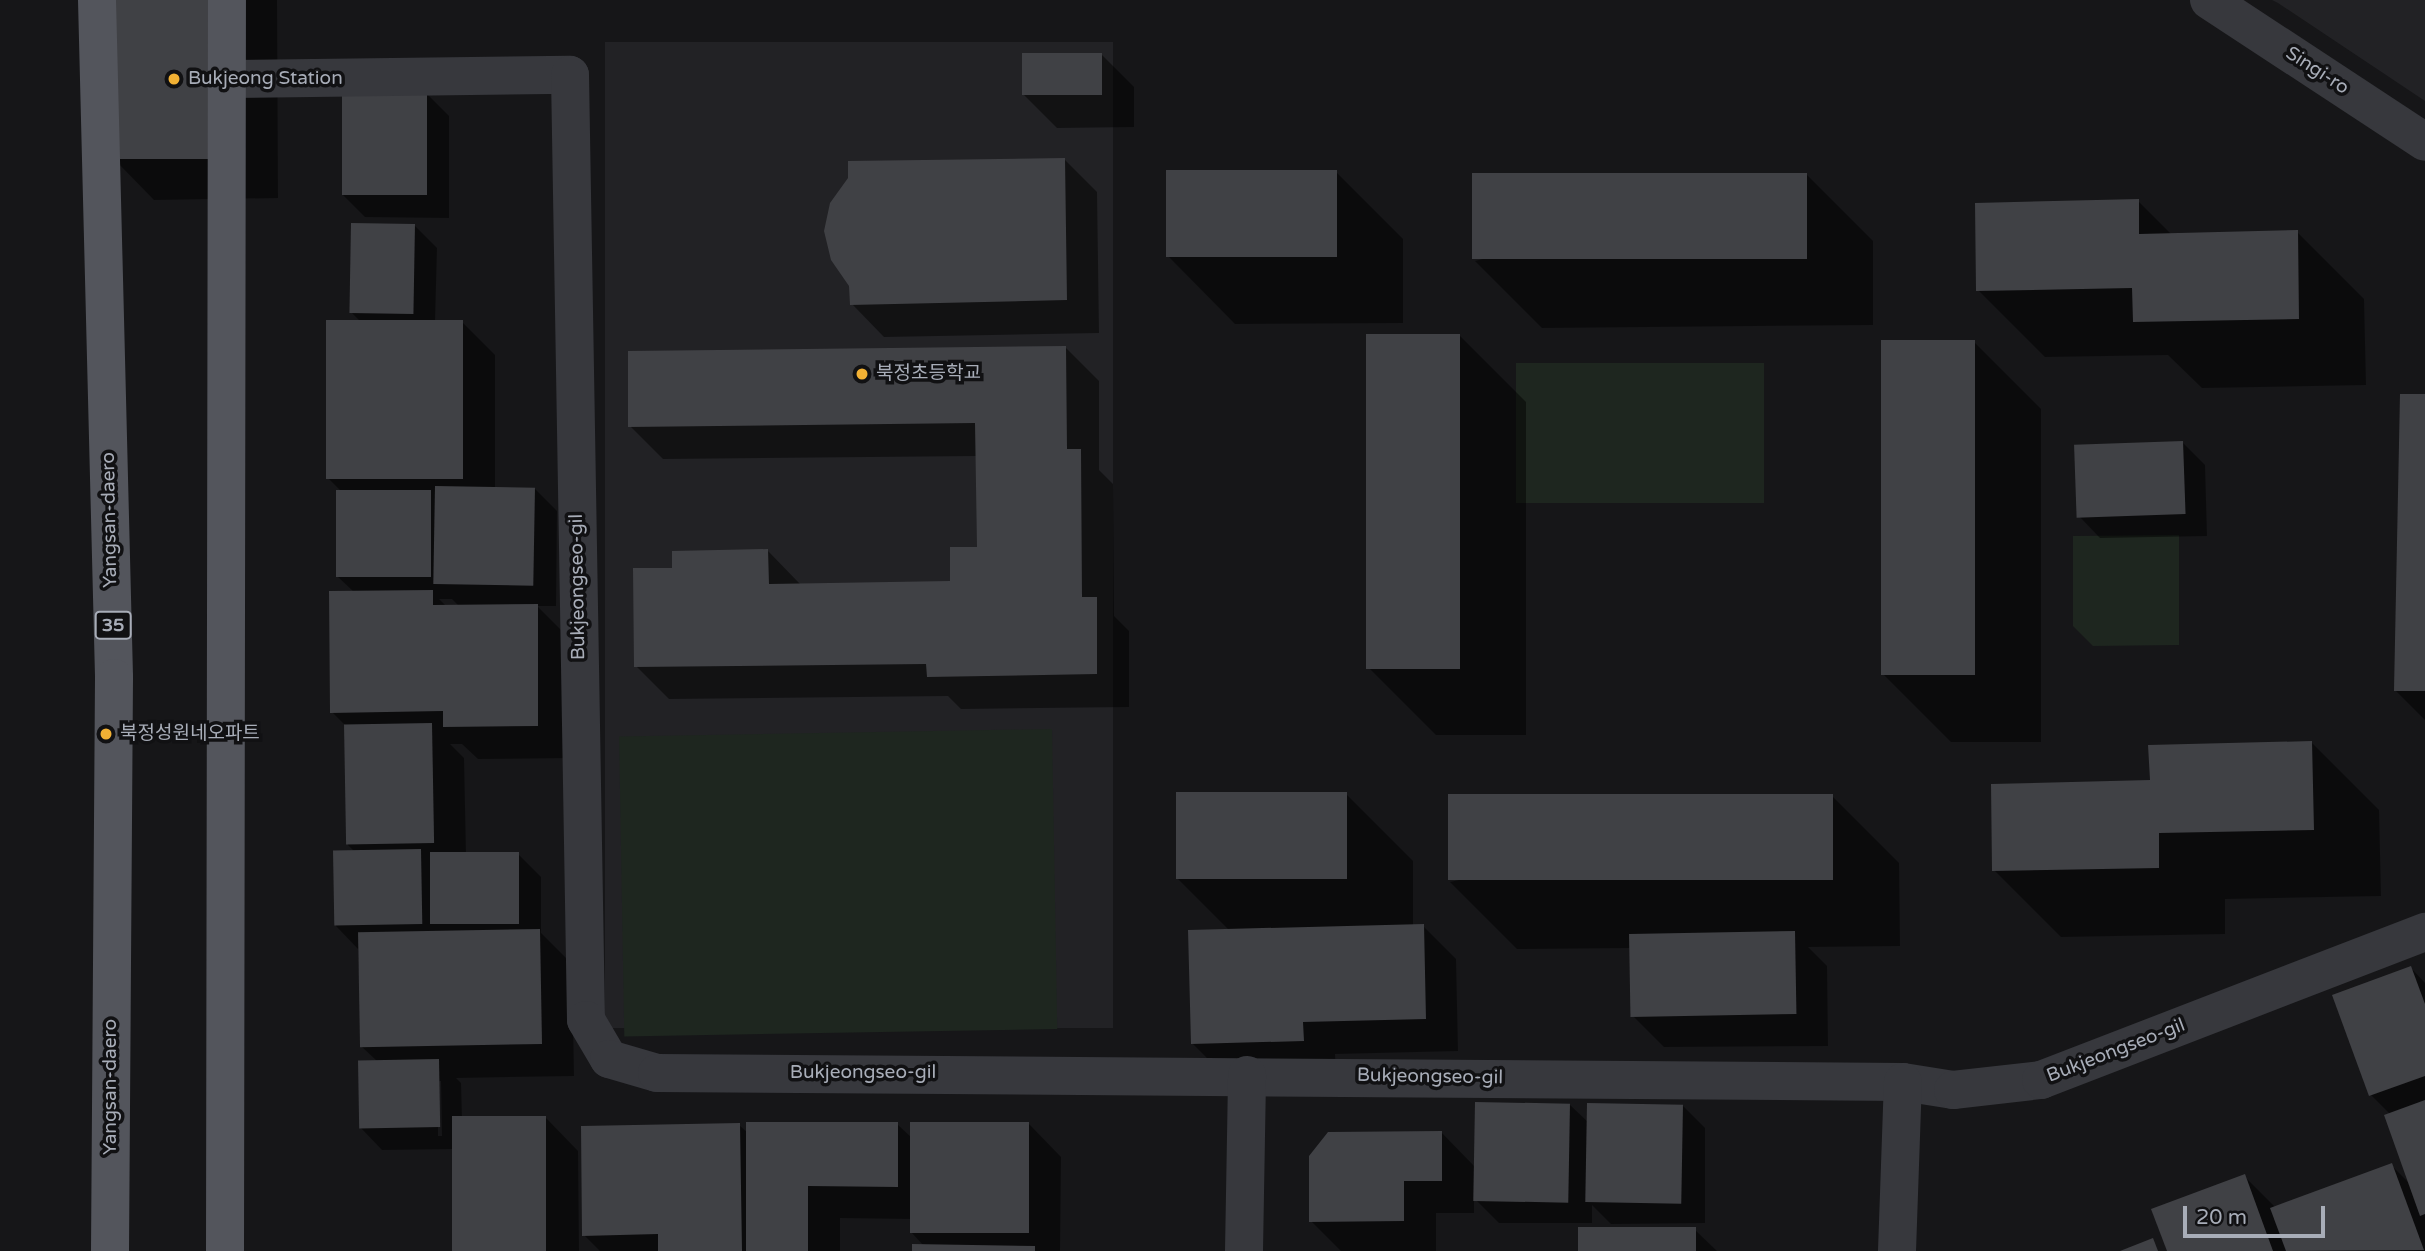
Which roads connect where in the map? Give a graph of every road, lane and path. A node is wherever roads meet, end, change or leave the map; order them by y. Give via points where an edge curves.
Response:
1 (97, 0) edge
2 (227, 0) edge
3 (2209, 0) edge
4 (226, 79) junction
5 (2425, 142) edge
6 (2425, 932) edge
7 (1247, 1075) junction
8 (1903, 1082) junction
9 (110, 1251) edge
10 (225, 1251) edge
11 (1244, 1251) edge
12 (1897, 1251) edge

1 - 9 main road, Yangsan-daero / 35 via 114,678
2 - 4 main road
3 - 5 street, Singi-ro
4 - 7 street, Bukjeongseo-gil via 570,75 586,1020 609,1059 657,1073
4 - 10 main road
6 - 8 street, Bukjeongseo-gil via 2041,1080 1953,1090
7 - 8 street, Bukjeongseo-gil
7 - 11 street
8 - 12 street

